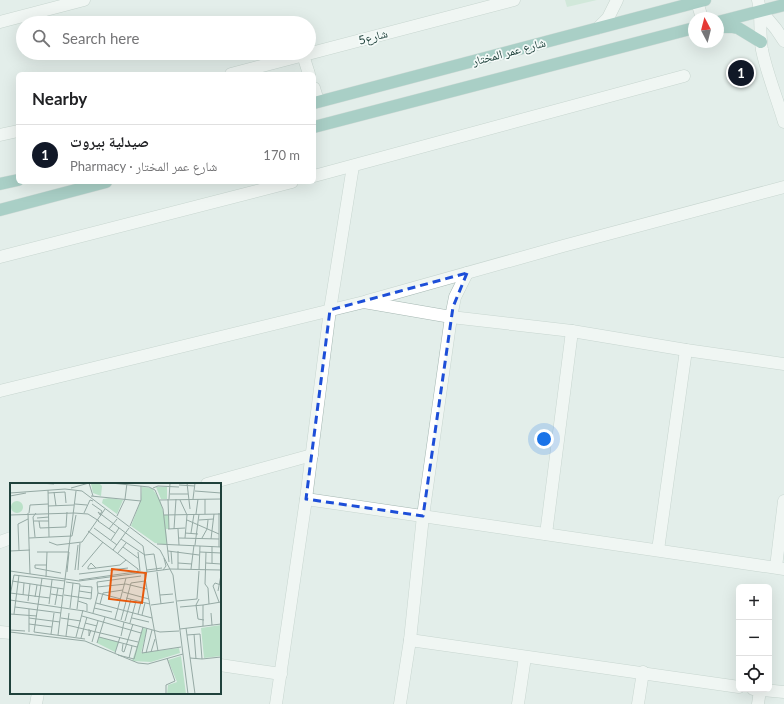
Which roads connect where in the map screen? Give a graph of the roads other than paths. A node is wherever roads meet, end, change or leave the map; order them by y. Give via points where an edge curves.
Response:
1 (84, 0) edge
2 (514, 0) edge
3 (617, 0) edge
4 (698, 1) edge
5 (784, 5) edge
6 (760, 6) edge
7 (701, 12) edge
8 (23, 16) edge
9 (16, 18) edge
10 (724, 20) edge
11 (0, 22) edge
12 (724, 27) edge
13 (598, 28) junction
14 (688, 30) edge
15 (784, 41) edge
16 (761, 42) junction
17 (316, 52) edge
18 (284, 60) edge
19 (305, 60) edge
20 (239, 72) edge
21 (308, 72) edge
22 (684, 76) dead end
23 (316, 102) edge
24 (784, 122) edge
25 (316, 126) edge
26 (16, 131) edge
27 (0, 135) edge
28 (353, 166) junction
29 (316, 175) edge
30 (16, 180) edge
31 (0, 184) edge
32 (98, 184) edge
33 (284, 184) edge
34 (784, 187) edge
35 (0, 210) edge
36 (0, 257) edge
37 (467, 273) junction
38 (364, 302) junction
39 (330, 310) junction
40 (451, 317) junction
41 (572, 332) junction
42 (686, 350) junction
43 (784, 364) edge
44 (0, 391) edge
45 (312, 455) junction
46 (211, 483) edge
47 (306, 499) junction
48 (784, 501) edge
49 (423, 516) junction
50 (546, 534) junction
51 (10, 538) edge
52 (0, 542) edge
53 (658, 550) junction
54 (780, 568) edge
55 (0, 632) edge
56 (10, 633) edge
57 (410, 640) junction
58 (524, 656) junction
59 (221, 665) edge
60 (643, 672) junction
61 (281, 674) junction
62 (736, 687) edge
63 (772, 691) edge
64 (756, 692) edge
65 (784, 692) edge
66 (38, 694) edge
67 (36, 704) edge
68 (276, 704) edge
69 (400, 704) edge
70 (518, 704) edge
71 (638, 704) edge
72 (758, 704) edge

1 - 8 street
2 - 17 street, شارع5
3 - 13 street via 608,18
4 - 7 street
4 - 13 main road, شارع عمر المختار
5 - 6 main road
6 - 10 main road
6 - 15 street
6 - 16 street
9 - 11 street
12 - 16 main road via 738,28
13 - 23 main road, شارع عمر المختار
14 - 25 main road
16 - 24 street
18 - 20 street, شارع5
19 - 21 street
22 - 28 street
26 - 27 street
28 - 29 street
28 - 39 street
30 - 31 main road
32 - 35 main road
33 - 36 street
34 - 37 street
37 - 38 street
37 - 40 street via 455,297
38 - 39 street
38 - 40 street
39 - 44 street
39 - 45 street
40 - 41 street
40 - 49 street
41 - 42 street
41 - 50 street
42 - 43 street
42 - 53 street
45 - 46 street
45 - 47 street
47 - 49 street
47 - 61 street
48 - 54 street
49 - 50 street
49 - 57 street
50 - 53 street
51 - 52 street
53 - 54 street
55 - 56 street
57 - 58 street
57 - 69 street
58 - 60 street
58 - 70 street
59 - 61 street
60 - 62 street
60 - 71 street
61 - 68 street
63 - 65 street
64 - 72 street
66 - 67 street

